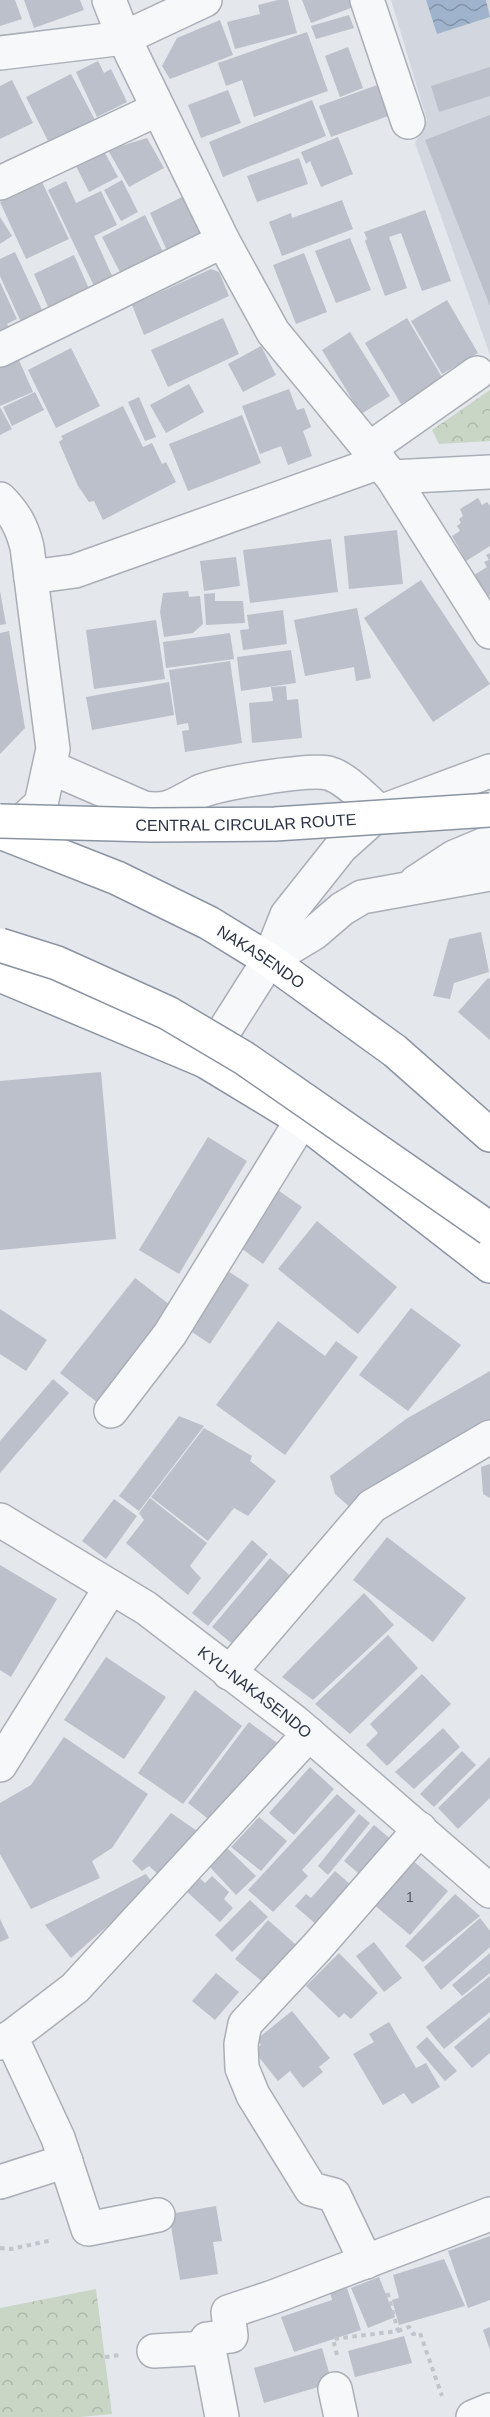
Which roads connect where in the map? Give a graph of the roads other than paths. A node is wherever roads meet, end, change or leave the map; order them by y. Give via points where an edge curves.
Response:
1 (110, 0) edge
2 (205, 0) edge
3 (367, 0) edge
4 (124, 38) junction
5 (0, 53) edge
6 (159, 109) junction
7 (408, 122) dead end
8 (0, 183) edge
9 (223, 241) junction
10 (0, 350) edge
11 (477, 373) dead end
12 (380, 462) junction
13 (490, 472) edge
14 (0, 500) edge
15 (31, 577) junction
16 (490, 632) edge
17 (50, 767) junction
18 (490, 771) edge
19 (490, 810) edge
20 (380, 812) junction
21 (490, 829) edge
22 (2, 831) edge
23 (490, 842) edge
24 (490, 874) edge
25 (404, 890) junction
26 (0, 938) edge
27 (269, 960) junction
28 (1, 969) edge
29 (205, 1061) junction
30 (302, 1120) junction
31 (490, 1135) edge
32 (490, 1206) edge
33 (490, 1229) edge
34 (490, 1266) edge
35 (111, 1411) dead end
36 (490, 1437) edge
37 (0, 1520) edge
38 (111, 1587) junction
39 (229, 1672) junction
40 (309, 1734) junction
41 (0, 1765) edge
42 (420, 1829) junction
43 (490, 1891) edge
44 (5, 2040) edge
45 (66, 2161) junction
46 (0, 2182) edge
47 (490, 2214) edge
48 (158, 2215) dead end
49 (372, 2259) junction
50 (208, 2349) junction
51 (154, 2351) dead end
52 (490, 2410) edge
53 (459, 2412) edge
54 (222, 2417) edge

1 - 4 street
2 - 4 street
3 - 7 street
4 - 5 street
4 - 6 street
6 - 8 street
6 - 9 street
9 - 10 street
9 - 12 street via 273,332
11 - 12 street
12 - 13 street
12 - 15 street via 75,571
12 - 16 street
14 - 15 street via 22,530
15 - 17 street via 53,749
17 - 20 street via 144,808 159,810 224,783 328,773
17 - 22 street via 41,804
18 - 20 street
19 - 22 highway, CENTRAL CIRCULAR ROUTE, bridge via 275,824
20 - 27 street via 341,847 287,915
21 - 22 highway, CENTRAL CIRCULAR ROUTE via 276,841
22 - 27 highway, NAKASENDO via 117,878 209,923
23 - 25 street via 454,857
24 - 25 street
25 - 27 street via 362,897
26 - 32 highway via 46,951 151,994 244,1043
27 - 29 street
27 - 31 highway, NAKASENDO via 395,1051
28 - 29 highway
28 - 33 highway, bridge via 57,963 168,1013 263,1071
29 - 30 highway
30 - 34 highway
30 - 35 street via 170,1334
36 - 39 street via 372,1506
37 - 38 street, KYU-NAKASENDO
38 - 39 street, KYU-NAKASENDO via 146,1608
38 - 41 street
39 - 40 street, KYU-NAKASENDO
40 - 42 street, KYU-NAKASENDO
40 - 44 street via 75,1988
42 - 43 street, KYU-NAKASENDO
42 - 49 street via 245,2024 241,2043 242,2068 253,2095 311,2189 334,2194
44 - 45 street via 58,2138
45 - 46 street
45 - 48 street via 88,2229
47 - 49 street
49 - 50 street via 228,2312 231,2336 207,2339
50 - 51 street
50 - 54 street
52 - 53 street

